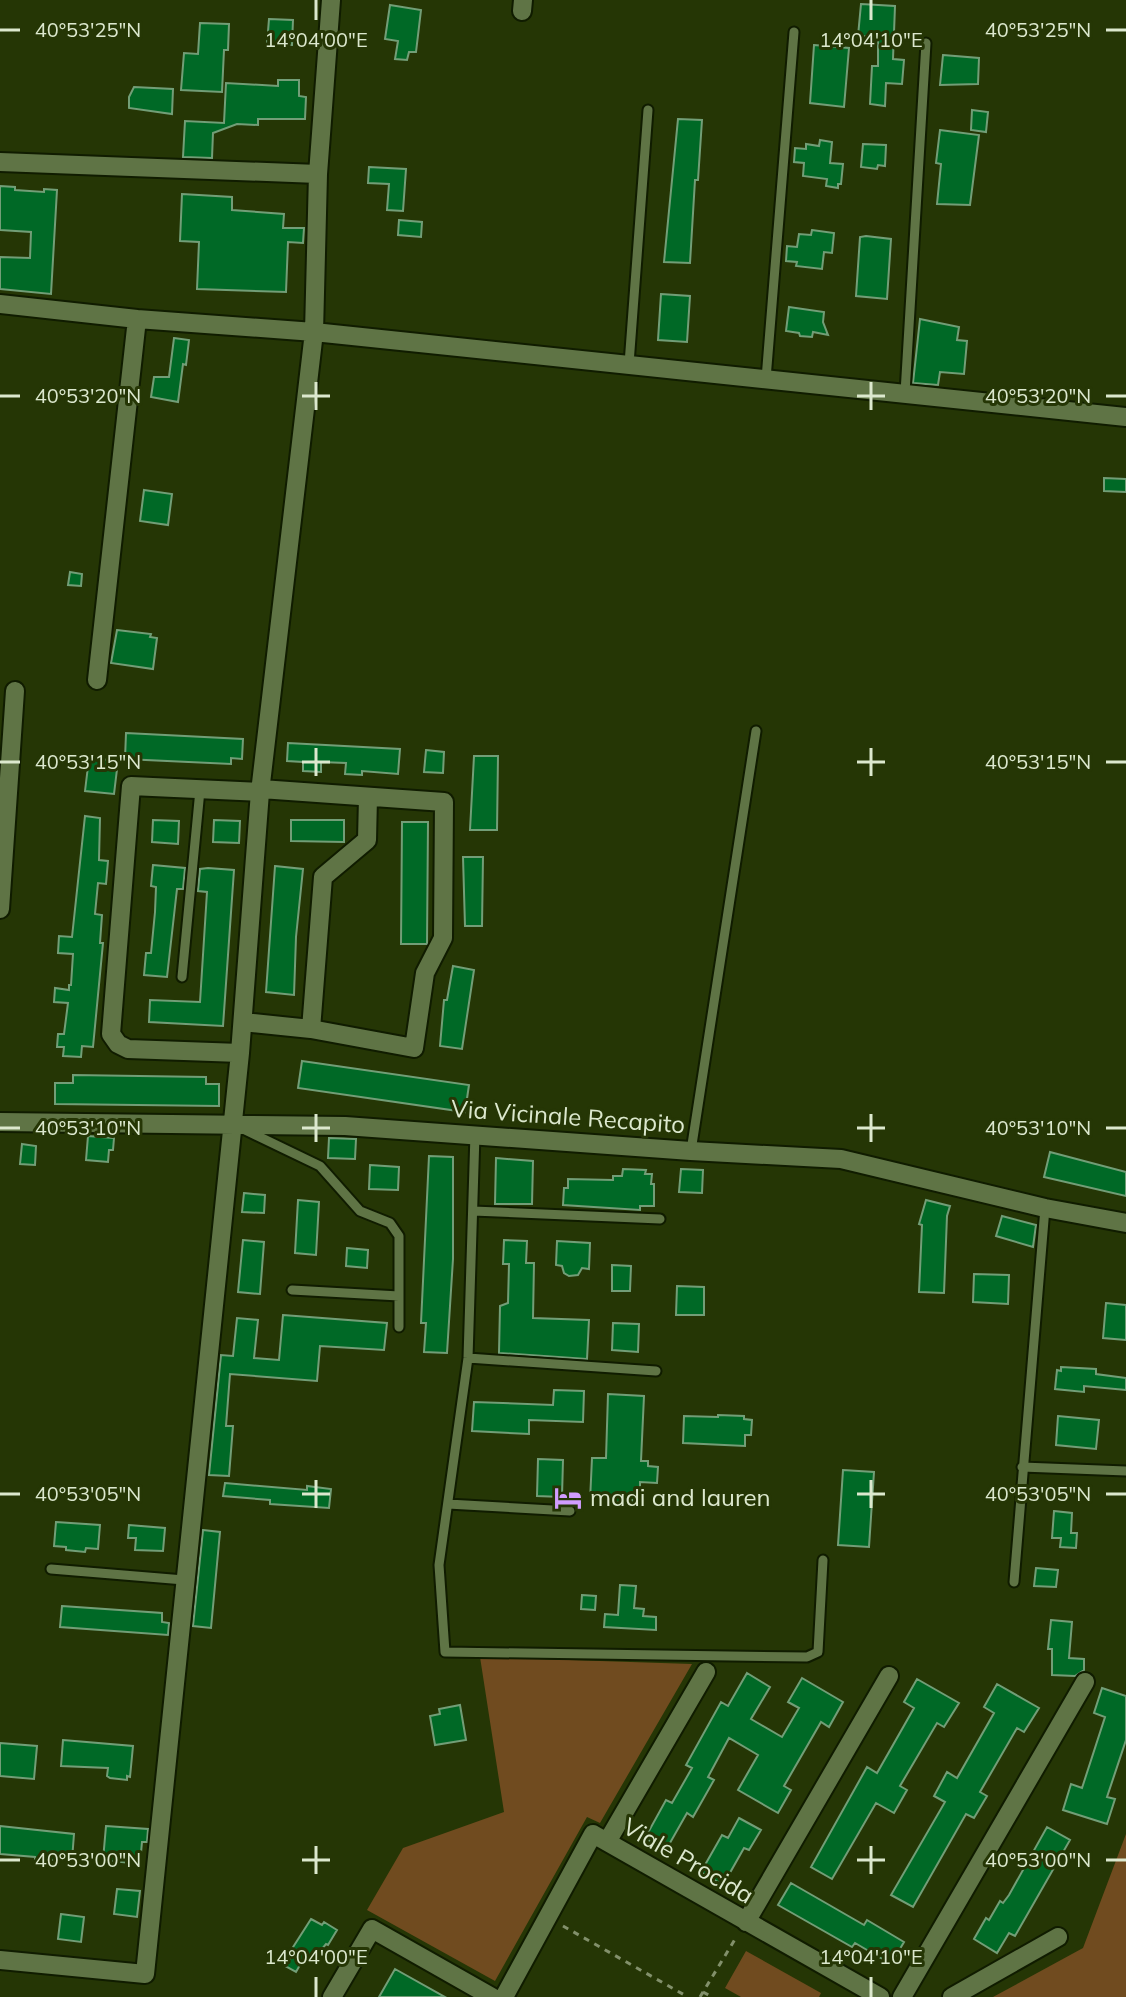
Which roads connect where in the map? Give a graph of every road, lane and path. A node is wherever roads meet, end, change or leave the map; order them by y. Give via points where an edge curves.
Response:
1 (331, 0) edge
2 (794, 32) dead end
3 (926, 43) dead end
4 (648, 110) dead end
5 (0, 162) edge
6 (318, 174) junction
7 (0, 304) edge
8 (137, 319) junction
9 (314, 332) junction
10 (629, 364) junction
11 (766, 379) junction
12 (905, 393) junction
13 (1126, 417) edge
14 (97, 680) dead end
15 (15, 691) dead end
16 (756, 731) dead end
17 (200, 790) junction
18 (261, 791) junction
19 (368, 797) junction
20 (0, 909) edge
21 (182, 977) dead end
22 (243, 1022) junction
23 (311, 1029) junction
24 (240, 1053) junction
25 (0, 1122) edge
26 (233, 1124) junction
27 (475, 1134) junction
28 (691, 1151) junction
29 (1045, 1208) junction
30 (473, 1211) junction
31 (660, 1219) dead end
32 (1126, 1223) edge
33 (292, 1290) dead end
34 (399, 1296) junction
35 (399, 1327) dead end
36 (468, 1358) junction
37 (656, 1371) dead end
38 (1022, 1467) junction
39 (1126, 1471) edge
40 (448, 1504) junction
41 (570, 1511) dead end
42 (823, 1560) dead end
43 (51, 1569) dead end
44 (184, 1580) junction
45 (1014, 1582) dead end
46 (706, 1672) dead end
47 (889, 1676) dead end
48 (1085, 1682) dead end
49 (607, 1842) junction
50 (746, 1922) junction
51 (563, 1926) dead end
52 (1058, 1937) dead end
53 (0, 1960) edge
54 (703, 1992) junction
55 (332, 1997) edge
56 (492, 1997) edge
57 (504, 1997) edge
58 (688, 1997) edge
59 (700, 1997) edge
60 (712, 1997) edge
61 (880, 1997) edge
62 (902, 1997) edge
63 (952, 1997) edge

1 - 6 street
2 - 11 lane
3 - 12 lane
4 - 10 lane
5 - 6 street
6 - 9 street
7 - 8 street
8 - 9 street
8 - 14 street
9 - 10 street
9 - 18 street
10 - 11 street
11 - 12 street
12 - 13 street
15 - 20 street
16 - 28 lane
17 - 18 street
17 - 21 lane
17 - 24 street via 131,786 111,1034 128,1049
18 - 19 street
18 - 22 street
19 - 23 street via 367,840 323,877
19 - 23 street via 444,802 443,938 425,973 414,1048
22 - 23 street
22 - 24 street
24 - 26 street
25 - 26 street, Via Vicinale Recapito
26 - 27 street, Via Vicinale Recapito
26 - 34 lane via 320,1166 360,1211 390,1223 399,1236
26 - 44 street
27 - 28 street, Via Vicinale Recapito
27 - 30 lane
28 - 29 street, Via Vicinale Recapito via 841,1159
29 - 32 street, Via Vicinale Recapito
29 - 38 lane
30 - 31 lane
30 - 36 lane
33 - 34 lane
34 - 35 lane
36 - 37 lane
36 - 40 lane
38 - 39 lane
38 - 45 lane
40 - 41 lane
40 - 42 lane via 439,1565 445,1652 807,1657 818,1652
43 - 44 lane
44 - 53 street via 145,1974
46 - 49 street
47 - 50 street
48 - 62 street
49 - 50 street, Viale Procida
49 - 57 street, Viale Procida via 593,1834
50 - 54 path
50 - 61 street, Viale Procida
51 - 58 path
52 - 63 street
54 - 59 path
54 - 60 path
55 - 56 street via 372,1929

